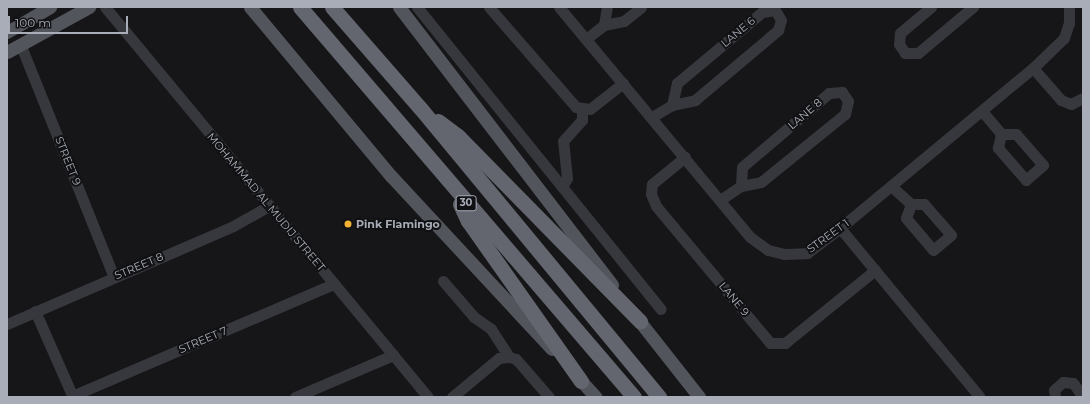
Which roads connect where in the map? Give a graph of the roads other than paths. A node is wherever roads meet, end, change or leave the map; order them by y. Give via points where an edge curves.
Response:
1 (50, 7) edge
2 (89, 7) edge
3 (105, 7) edge
4 (250, 7) edge
5 (300, 7) edge
6 (332, 7) edge
7 (399, 7) edge
8 (417, 7) edge
9 (489, 7) edge
10 (559, 7) edge
11 (607, 7) edge
12 (641, 7) edge
13 (931, 7) edge
14 (973, 7) edge
15 (1069, 7) edge
16 (604, 25) junction
17 (7, 32) edge
18 (586, 39) junction
19 (21, 46) junction
20 (7, 52) edge
21 (1033, 68) junction
22 (623, 83) junction
23 (1083, 98) edge
24 (672, 105) junction
25 (421, 109) junction
26 (582, 109) junction
27 (982, 111) junction
28 (652, 117) junction
29 (1001, 134) dead end
30 (685, 157) junction
31 (451, 185) junction
32 (741, 186) junction
33 (891, 186) junction
34 (562, 187) junction
35 (720, 200) junction
36 (911, 204) dead end
37 (269, 206) junction
38 (840, 228) junction
39 (875, 270) junction
40 (114, 277) junction
41 (443, 281) dead end
42 (333, 284) junction
43 (661, 309) dead end
44 (35, 311) junction
45 (640, 322) junction
46 (7, 324) edge
47 (393, 355) junction
48 (509, 357) junction
49 (581, 381) junction
50 (72, 396) edge
51 (295, 397) edge
52 (428, 397) edge
53 (452, 397) edge
54 (549, 397) edge
55 (596, 397) edge
56 (634, 397) edge
57 (659, 397) edge
58 (699, 397) edge
59 (980, 397) edge
60 (1055, 397) edge
61 (1083, 397) edge

1 - 17 main road
2 - 19 main road
3 - 37 street, MOHAMMAD AL MUDIJ STREET
4 - 49 main road via 392,176
5 - 31 highway, 30
6 - 25 highway, 30
7 - 45 main road
8 - 34 street
9 - 26 street via 576,107
10 - 18 street, STREET 1
11 - 16 street
12 - 16 street via 624,20
13 - 14 street via 900,33 899,44 905,53 918,54
15 - 21 street, STREET 1 via 1069,22 1064,38
16 - 18 street
18 - 22 street, STREET 1
19 - 20 main road
19 - 40 street, STREET 9
21 - 23 street via 1061,100 1071,104
21 - 27 street, STREET 1
22 - 26 street via 590,109
22 - 28 street, STREET 1
24 - 24 street, LANE 6 via 695,100 778,30 781,20 775,10 762,12 677,83
24 - 28 street, LANE 6
25 - 45 highway via 458,136
25 - 57 highway, 30
26 - 34 street via 582,120 564,141 567,178
27 - 29 street
27 - 33 street, STREET 1
28 - 30 street, STREET 1
30 - 35 street, STREET 1
30 - 39 street, LANE 9 via 652,184 651,194 656,206 770,343 785,343
31 - 49 highway via 468,221
31 - 56 highway, 30
32 - 32 street, LANE 8 via 761,182 845,114 848,101 842,92 829,93 742,167
32 - 35 street, LANE 8
33 - 36 street
33 - 38 street, STREET 1
34 - 43 street
35 - 38 street, STREET 1 via 750,237 768,250 784,254 807,253
37 - 40 street, STREET 8 via 232,226
37 - 42 street, MOHAMMAD AL MUDIJ STREET
38 - 39 street
39 - 59 street
40 - 44 street, STREET 8
41 - 48 street via 474,317 491,329
42 - 47 street, MOHAMMAD AL MUDIJ STREET
42 - 50 street, STREET 7
44 - 46 street, STREET 8
44 - 50 street
45 - 58 main road
47 - 51 street
47 - 52 street, MOHAMMAD AL MUDIJ STREET
48 - 53 street via 499,358
48 - 54 street via 516,359
49 - 55 main road
60 - 61 street via 1054,390 1062,382 1073,383

